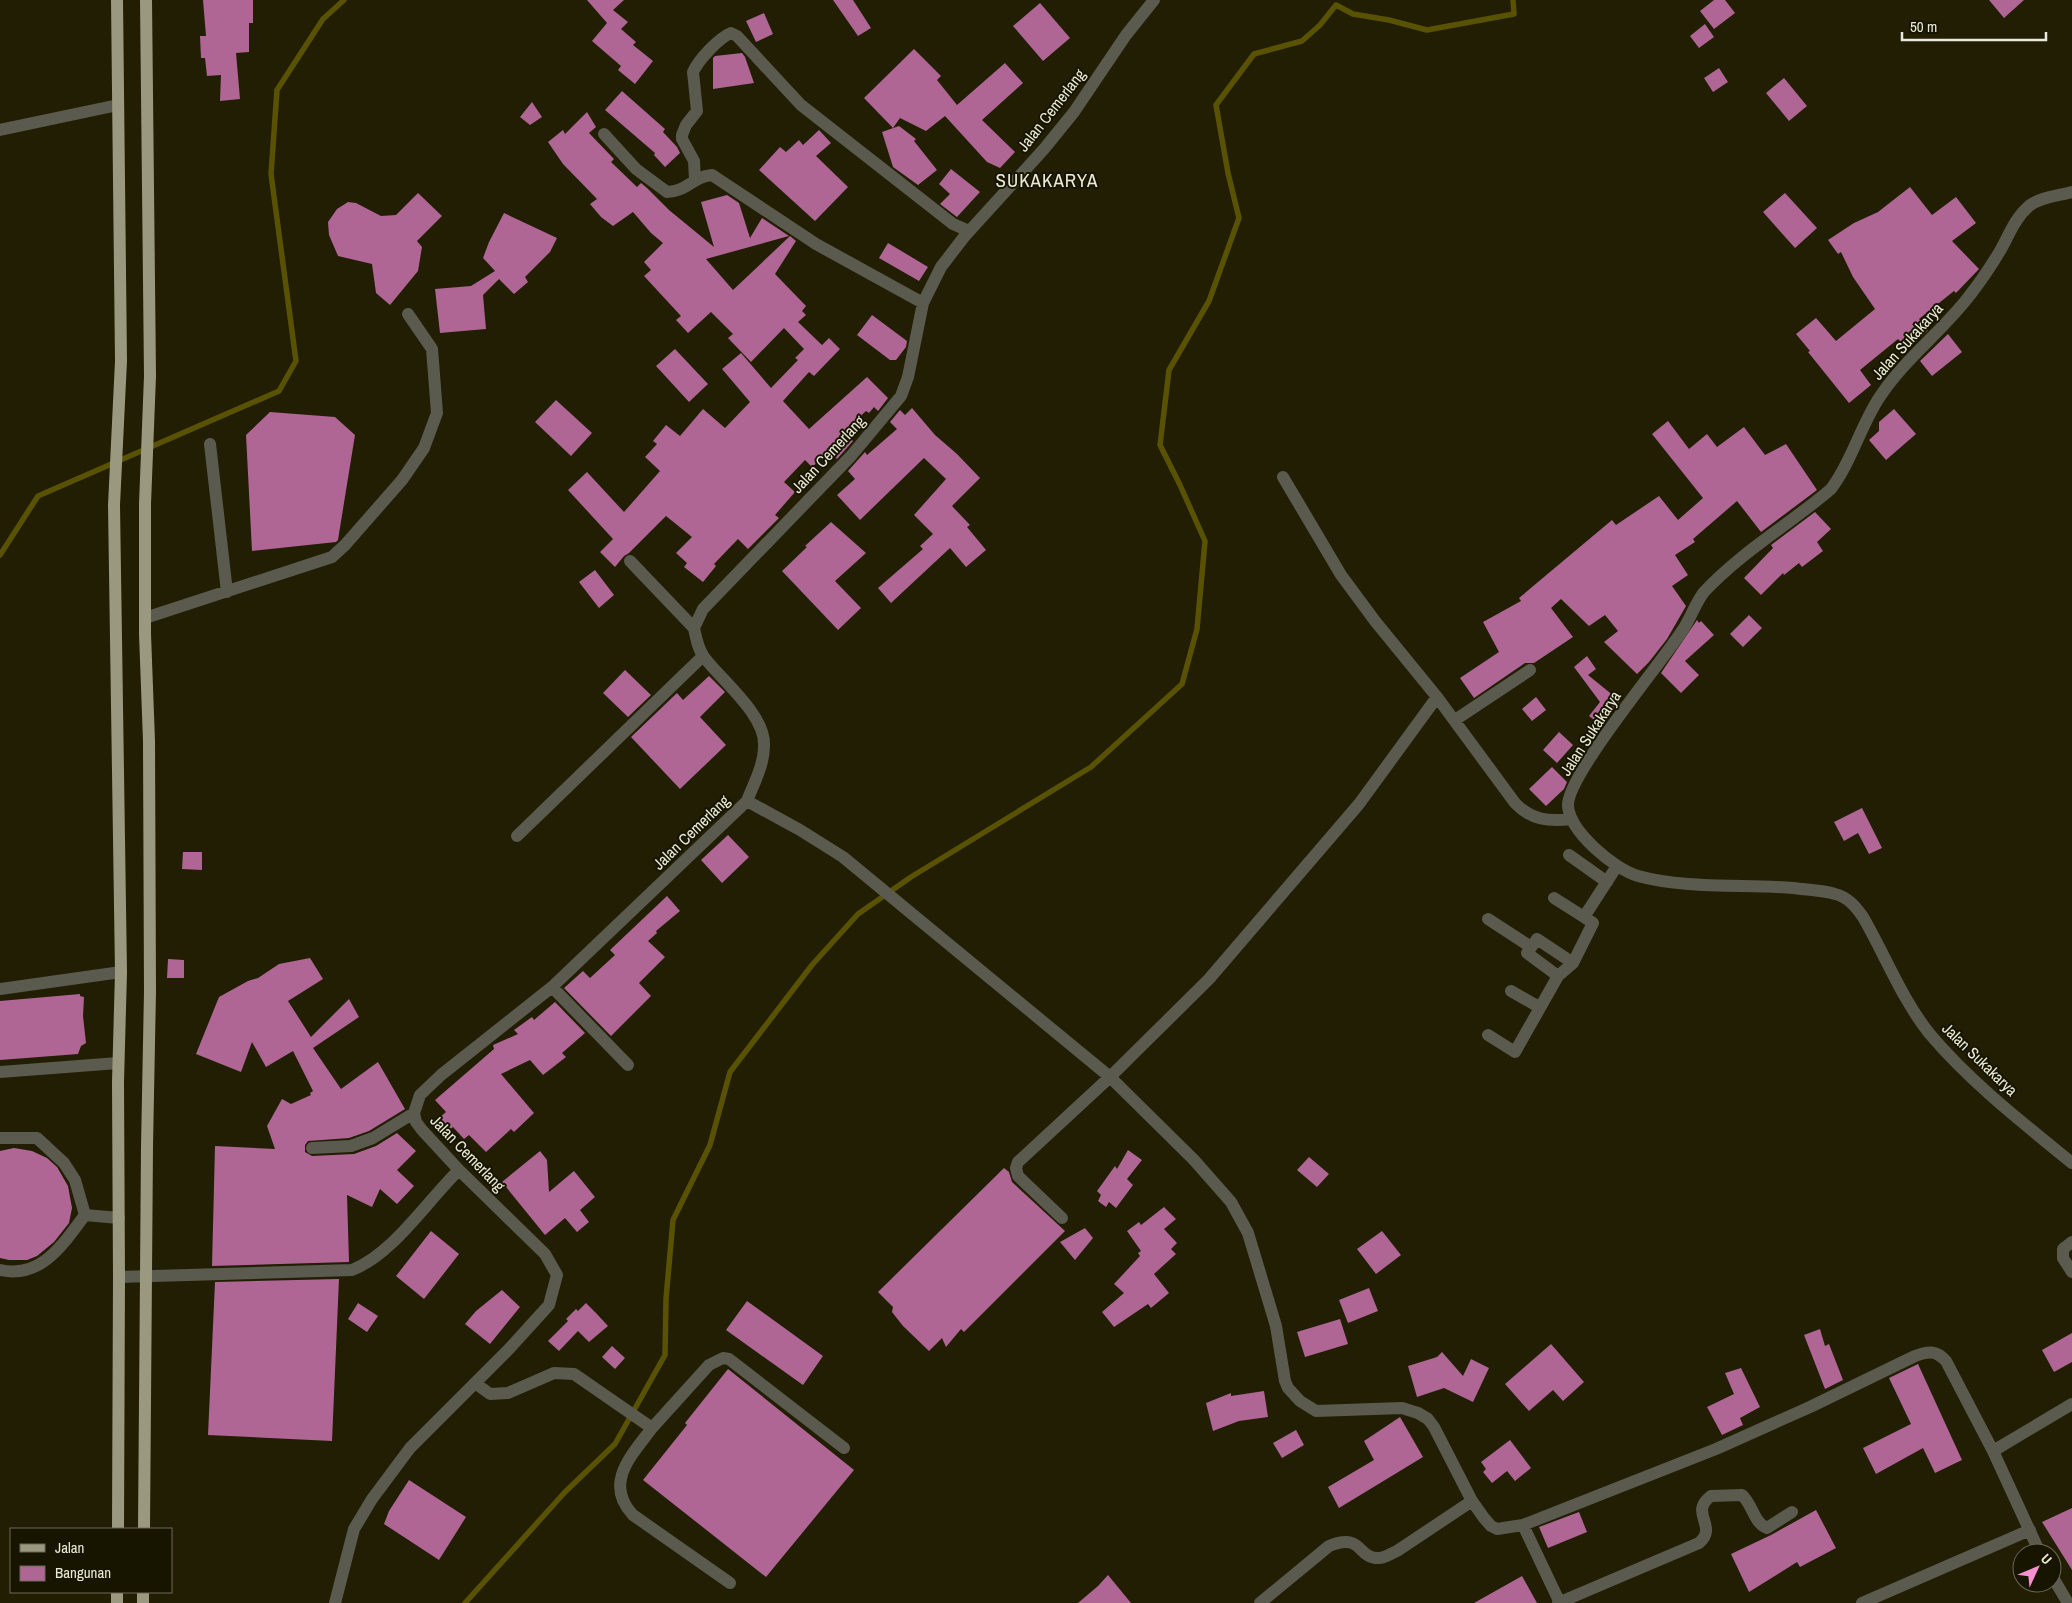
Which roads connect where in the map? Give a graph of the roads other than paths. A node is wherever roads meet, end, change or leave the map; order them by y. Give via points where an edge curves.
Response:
1 (117, 0) edge
2 (146, 0) edge
3 (1154, 0) edge
4 (118, 105) junction
5 (0, 130) edge
6 (604, 134) dead end
7 (695, 180) junction
8 (2072, 192) edge
9 (968, 232) junction
10 (924, 303) junction
11 (408, 314) dead end
12 (210, 444) dead end
13 (1283, 477) dead end
14 (630, 561) dead end
15 (228, 592) junction
16 (145, 618) junction
17 (694, 628) junction
18 (703, 656) junction
19 (1530, 670) dead end
20 (1437, 697) junction
21 (1454, 720) junction
22 (747, 801) junction
23 (1572, 819) junction
24 (517, 836) dead end
25 (1569, 855) dead end
26 (1617, 866) junction
27 (1607, 882) junction
28 (1554, 898) dead end
29 (1584, 917) junction
30 (1488, 919) dead end
31 (1531, 947) junction
32 (1573, 963) junction
33 (120, 972) junction
34 (1558, 976) junction
35 (552, 987) junction
36 (0, 989) edge
37 (1511, 991) dead end
38 (1540, 1007) junction
39 (1488, 1036) dead end
40 (118, 1063) junction
41 (628, 1065) dead end
42 (0, 1072) edge
43 (1110, 1077) junction
44 (414, 1112) junction
45 (0, 1138) edge
46 (312, 1148) dead end
47 (2072, 1163) edge
48 (459, 1170) junction
49 (85, 1215) junction
50 (119, 1218) junction
51 (1062, 1218) dead end
52 (2072, 1242) edge
53 (0, 1270) edge
54 (2072, 1272) edge
55 (119, 1277) junction
56 (146, 1278) junction
57 (475, 1382) junction
58 (2072, 1404) edge
59 (652, 1428) junction
60 (844, 1448) dead end
61 (1992, 1451) junction
62 (1472, 1501) junction
63 (1792, 1512) dead end
64 (1523, 1525) junction
65 (118, 1528) edge
66 (144, 1528) edge
67 (2030, 1530) junction
68 (2036, 1543) edge
69 (730, 1583) dead end
70 (335, 1603) edge
71 (1260, 1603) edge
72 (1559, 1603) edge
73 (1862, 1603) edge

1 - 4 main road
2 - 16 main road via 150,376
3 - 9 street, Jalan Cemerlang via 1074,112
4 - 5 street
4 - 33 main road via 121,361 114,505
6 - 7 street via 636,168 668,192 679,192
7 - 9 street via 694,161 682,139 686,125 696,111 693,72 715,44 731,32 801,105 953,224
7 - 10 street via 712,174 816,244
8 - 23 street, Jalan Sukakarya via 2043,199 2019,216 2001,250 1969,297 1880,395 1831,489 1730,567 1703,593 1683,629 1582,771 1568,805
9 - 10 street, Jalan Cemerlang via 940,267
10 - 17 street, Jalan Cemerlang via 901,396 851,456 703,609
11 - 15 street via 432,349 437,413 424,448 402,480 332,557
12 - 15 street
13 - 20 street via 1342,575
14 - 17 street
15 - 16 street
16 - 56 main road via 150,992
17 - 18 street, Jalan Cemerlang
18 - 22 street, Jalan Cemerlang via 760,727 765,744 760,771
18 - 24 street
19 - 21 street
20 - 21 street
20 - 43 street via 1359,804 1209,979
21 - 23 street via 1521,809 1530,816 1547,821
22 - 35 street, Jalan Cemerlang
22 - 43 street via 843,857
23 - 26 street, Jalan Sukakarya via 1598,850
25 - 27 street
26 - 27 street
26 - 47 street, Jalan Sukakarya via 1660,880 1814,890 1846,898 1864,917 1908,1002 1929,1032 1994,1097
27 - 29 street
28 - 29 street
29 - 32 street via 1593,923
30 - 31 street
31 - 32 street via 1537,939
31 - 34 street via 1527,953
32 - 34 street
33 - 36 street
33 - 40 main road
34 - 38 street
35 - 41 street
35 - 44 street, Jalan Cemerlang via 420,1095
37 - 38 street
38 - 39 street via 1515,1052
40 - 42 street
40 - 50 main road
43 - 51 street via 1018,1162 1018,1176
43 - 62 street via 1194,1160 1240,1217 1248,1233 1276,1326 1285,1381 1294,1395 1316,1411 1402,1408 1423,1416 1443,1442
44 - 46 street via 373,1138 351,1146
44 - 48 street, Jalan Cemerlang via 422,1130
45 - 49 street via 37,1138 64,1163 75,1180
48 - 56 street via 383,1252 366,1265 352,1270
48 - 57 street, Jalan Cemerlang via 545,1254 557,1275 549,1305
49 - 50 street
49 - 53 street via 59,1250 40,1265 25,1270
50 - 55 main road
52 - 54 street via 2063,1249 2063,1258
55 - 56 street
55 - 65 main road
56 - 66 main road
57 - 59 street via 490,1394 508,1393 554,1373 574,1374
57 - 70 street, Jalan Cemerlang via 410,1448 372,1499 354,1529
58 - 61 street
59 - 60 street via 709,1364 723,1358 729,1359
59 - 69 street via 622,1470 624,1505 633,1515
61 - 64 street via 1946,1361 1934,1352 1926,1352 1716,1449
61 - 67 street
62 - 64 street via 1497,1529
62 - 71 street via 1386,1556 1371,1556 1348,1541 1329,1546
63 - 72 street via 1767,1528 1758,1522 1742,1495 1711,1496 1702,1507 1707,1533 1698,1543
64 - 72 street
67 - 68 street
67 - 73 street

